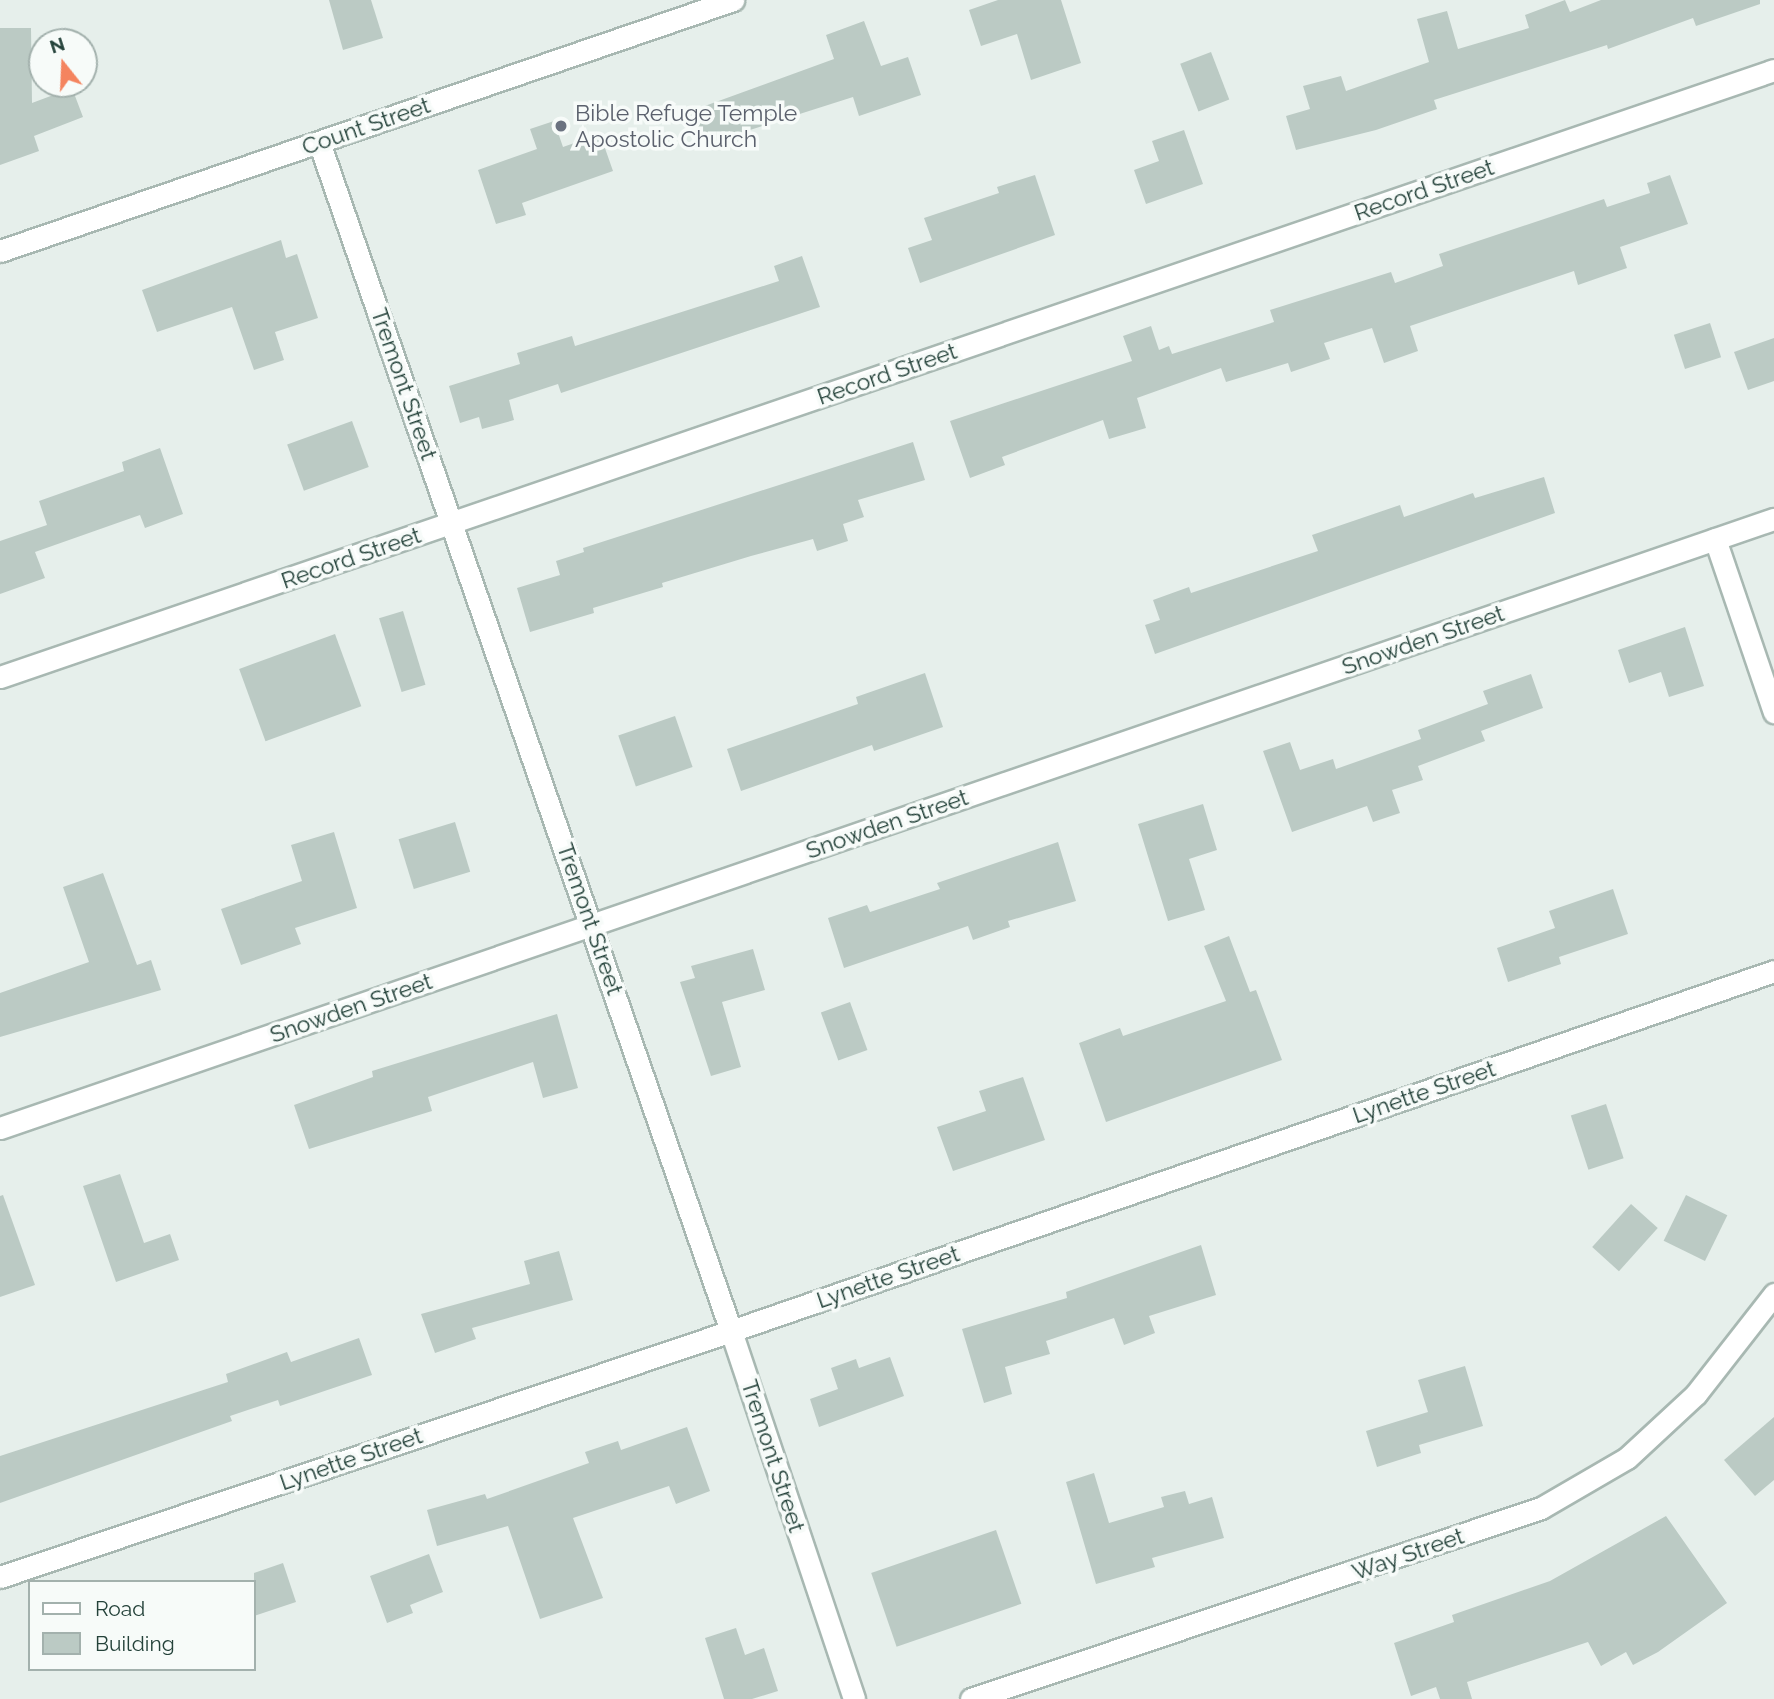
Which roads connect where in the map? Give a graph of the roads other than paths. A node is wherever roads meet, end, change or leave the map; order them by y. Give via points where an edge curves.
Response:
1 (733, 0) edge
2 (1774, 70) edge
3 (319, 142) junction
4 (0, 251) edge
5 (1774, 519) edge
6 (454, 523) junction
7 (1715, 539) junction
8 (0, 677) edge
9 (1774, 712) edge
10 (592, 926) junction
11 (1774, 971) edge
12 (0, 1128) edge
13 (1774, 1294) edge
14 (732, 1331) junction
15 (0, 1577) edge
16 (854, 1699) edge
17 (971, 1699) edge

1 - 3 street, Count Street
2 - 6 street, Record Street
3 - 4 street, Count Street
3 - 6 street, Tremont Street
5 - 7 street, Snowden Street
6 - 8 street, Record Street
6 - 10 street, Tremont Street
7 - 9 street
7 - 10 street, Snowden Street
10 - 12 street, Snowden Street
10 - 14 street, Tremont Street
11 - 14 street, Lynette Street
13 - 17 street, Way Street via 1696,1394 1627,1458 1541,1508
14 - 15 street, Lynette Street
14 - 16 street, Tremont Street

